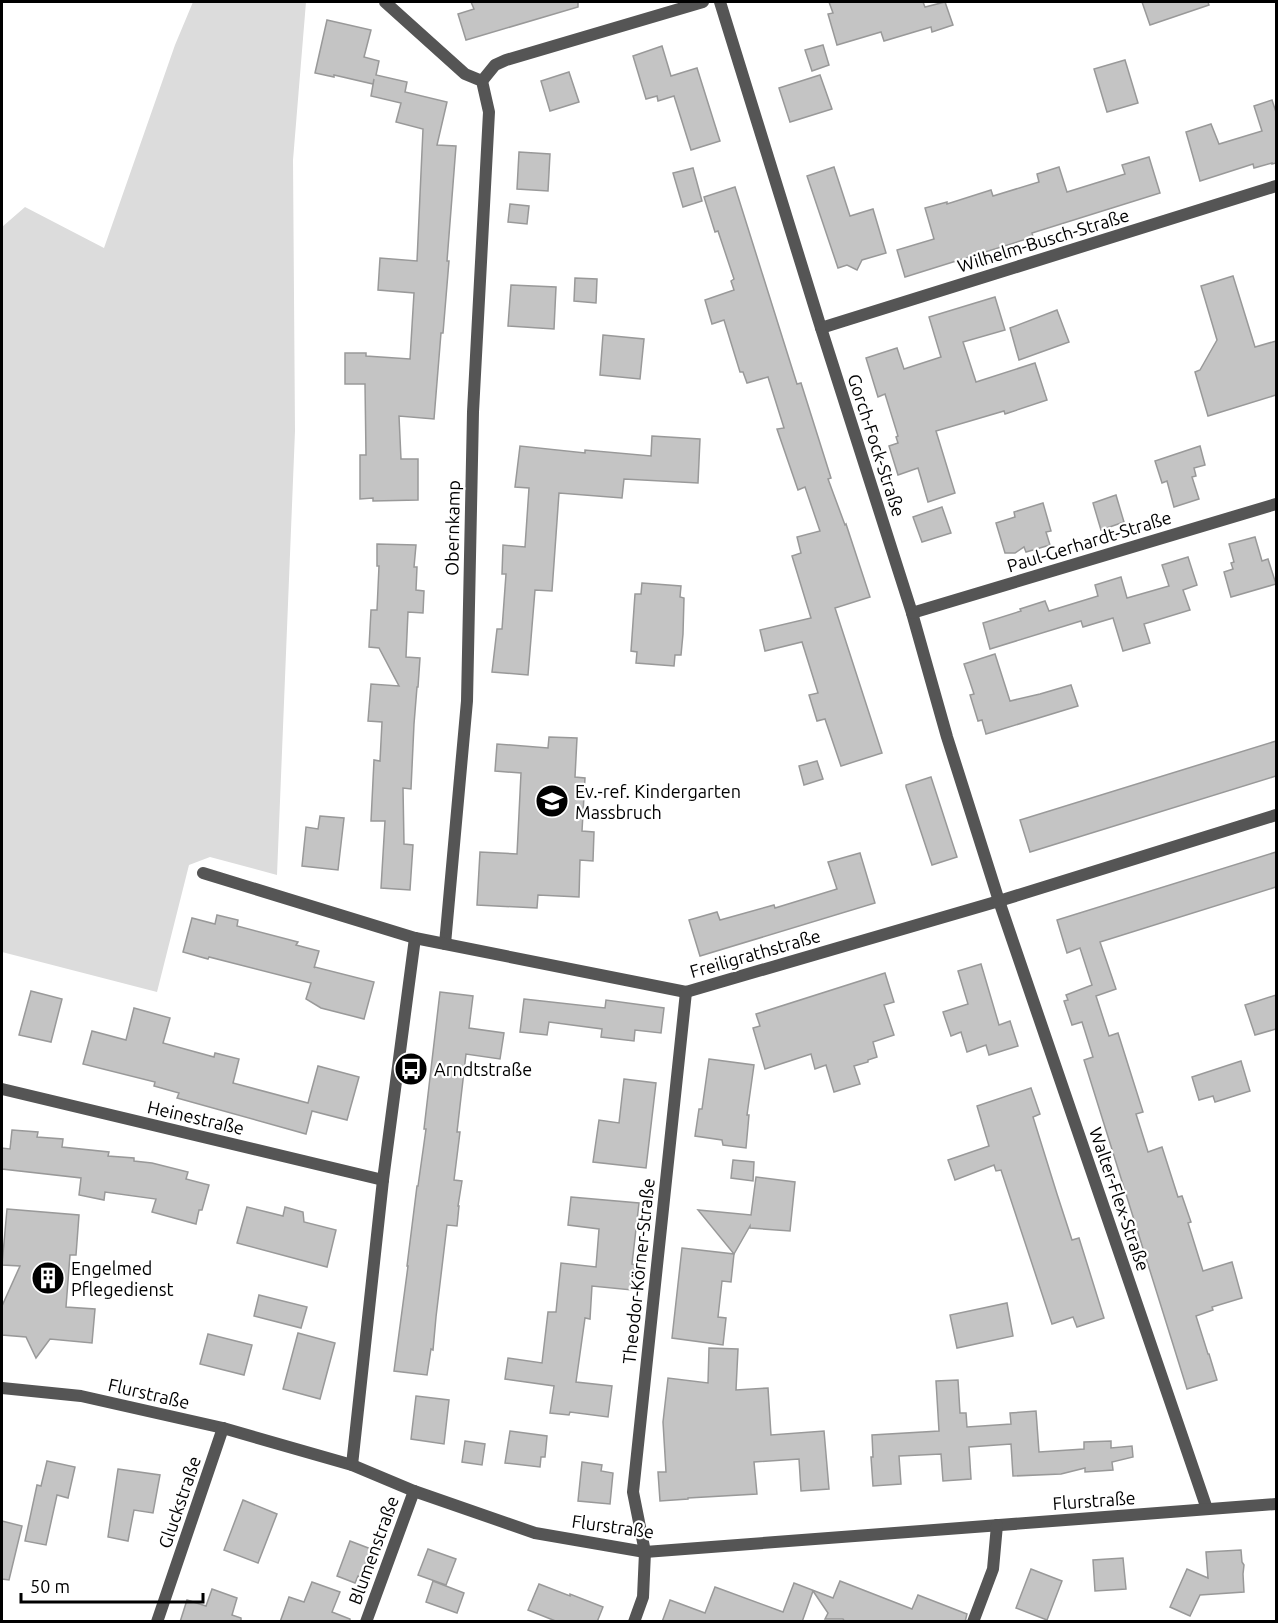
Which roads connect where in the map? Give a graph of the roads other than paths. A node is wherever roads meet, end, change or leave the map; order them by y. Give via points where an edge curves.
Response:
1 (385, 2) edge
2 (703, 2) edge
3 (720, 2) edge
4 (482, 81) junction
5 (1276, 186) edge
6 (820, 328) junction
7 (1276, 504) edge
8 (912, 613) junction
9 (1276, 815) edge
10 (203, 873) dead end
11 (999, 901) junction
12 (415, 938) junction
13 (445, 944) junction
14 (686, 992) junction
15 (2, 1089) edge
16 (383, 1180) junction
17 (2, 1388) edge
18 (224, 1428) junction
19 (352, 1465) junction
20 (414, 1491) junction
21 (1276, 1504) edge
22 (1207, 1509) junction
23 (997, 1525) junction
24 (645, 1552) junction
25 (157, 1622) edge
26 (366, 1622) edge
27 (634, 1622) edge
28 (973, 1622) edge

1 - 4 street via 465,74
2 - 4 street via 506,60 495,65
3 - 6 street, Gorch-Fock-Straße
4 - 13 street, Obernkamp via 489,112 473,412 467,701
5 - 6 street, Wilhelm-Busch-Straße
6 - 8 street, Gorch-Fock-Straße
7 - 8 street, Paul-Gerhardt-Straße
8 - 11 street, Gorch-Fock-Straße
9 - 11 street, Freiligrathstraße
10 - 12 street, Freiligrathstraße
11 - 14 street, Freiligrathstraße
11 - 22 street, Walter-Flex-Straße
12 - 13 street, Freiligrathstraße
12 - 16 street
13 - 14 street, Freiligrathstraße
14 - 24 street, Theodor-Körner-Straße via 633,1492
15 - 16 street, Heinestraße
16 - 19 street
17 - 18 street, Flurstraße via 81,1396
18 - 19 street, Flurstraße
18 - 25 street, Gluckstraße
19 - 20 street, Flurstraße
20 - 24 street, Flurstraße via 535,1533
20 - 26 street, Blumenstraße
21 - 22 street, Flurstraße
22 - 23 street, Flurstraße
23 - 24 street, Flurstraße
23 - 28 street via 993,1569
24 - 27 street, Theodor-Körner-Straße via 643,1597

